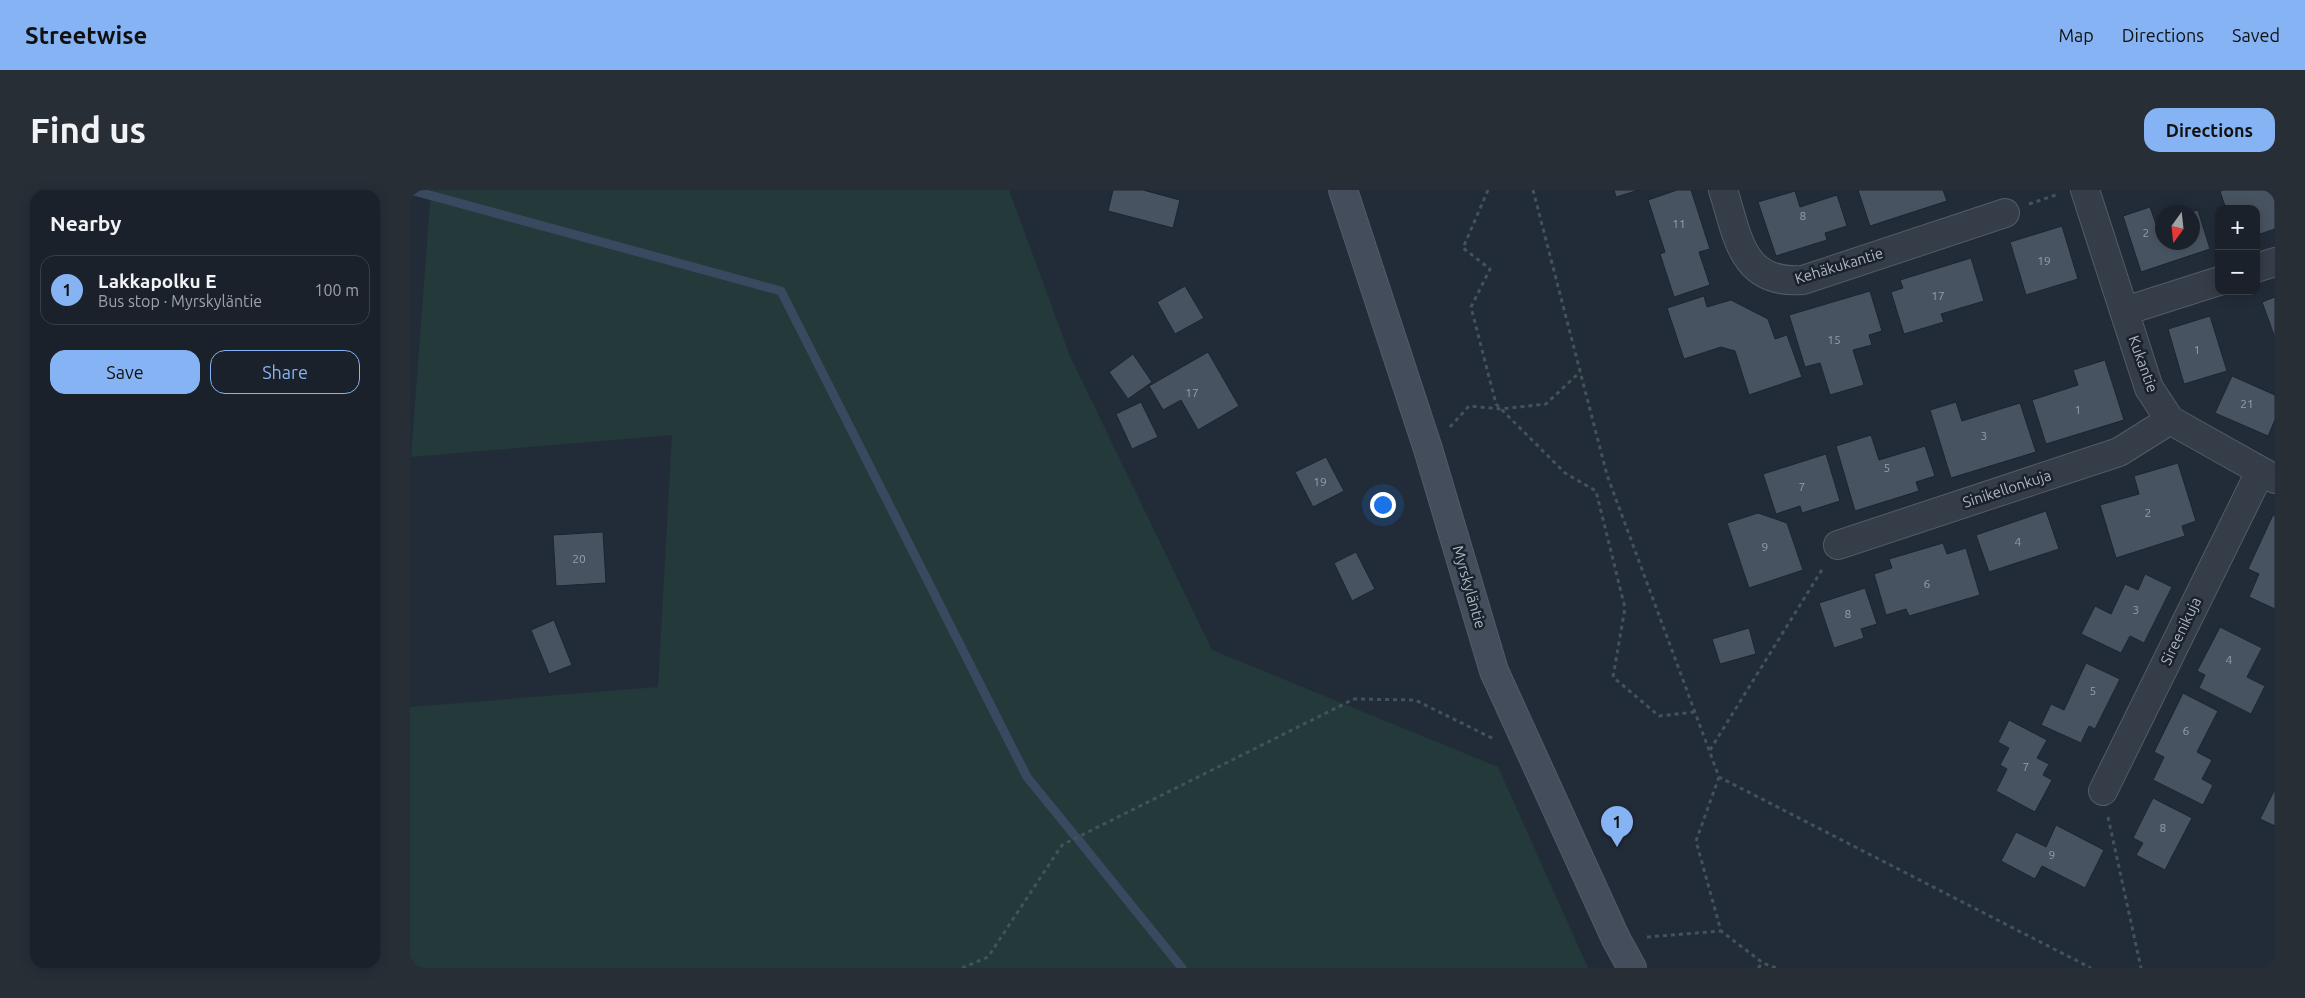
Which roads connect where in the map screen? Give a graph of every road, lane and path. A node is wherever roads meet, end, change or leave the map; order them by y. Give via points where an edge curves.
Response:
1 (1344, 190) edge
2 (1488, 190) edge
3 (1533, 190) edge
4 (1723, 190) edge
5 (2074, 191) edge
6 (2005, 213) joint
7 (2275, 262) edge
8 (2260, 267) edge
9 (2215, 282) edge
10 (2125, 312) junction
11 (1580, 372) junction
12 (1500, 408) junction
13 (2170, 420) junction
14 (1428, 449) junction
15 (2268, 476) edge
16 (1838, 545) joint
17 (1695, 712) junction
18 (1709, 750) junction
19 (1532, 758) junction
20 (1719, 777) junction
21 (2103, 791) joint
22 (1721, 931) junction
23 (1616, 939) junction
24 (1763, 963) junction
25 (962, 968) edge
26 (1632, 968) edge
27 (1758, 968) edge
28 (1776, 968) edge
29 (2091, 968) edge
30 (2141, 968) edge

1 - 14 street, Myrskyläntie
2 - 12 path via 1463,248 1490,269 1471,306 1496,404
3 - 11 path
4 - 6 street, Kehäkukantie via 1745,256 1756,269 1787,281 1803,280
5 - 6 path
5 - 10 street, Kukantie
7 - 8 street
9 - 10 street
10 - 13 street, Kukantie via 2149,388
11 - 12 path via 1546,404
11 - 17 path via 1607,475
12 - 14 path via 1469,406
12 - 17 path via 1565,473 1596,491 1625,608 1613,677 1659,716
13 - 15 street, Kukantie
13 - 16 street, Sinikellonkuja via 2120,452
14 - 19 street, Myrskyläntie via 1494,671
15 - 21 street, Sireenikuja
16 - 18 path
17 - 18 path
18 - 20 path
19 - 23 street, Myrskyläntie
19 - 25 path via 1415,700 1354,699 1062,845 988,957
20 - 22 path via 1696,840
20 - 29 path
21 - 30 path
22 - 23 path
22 - 24 path
23 - 26 street, Myrskyläntie
24 - 27 path
24 - 28 path

